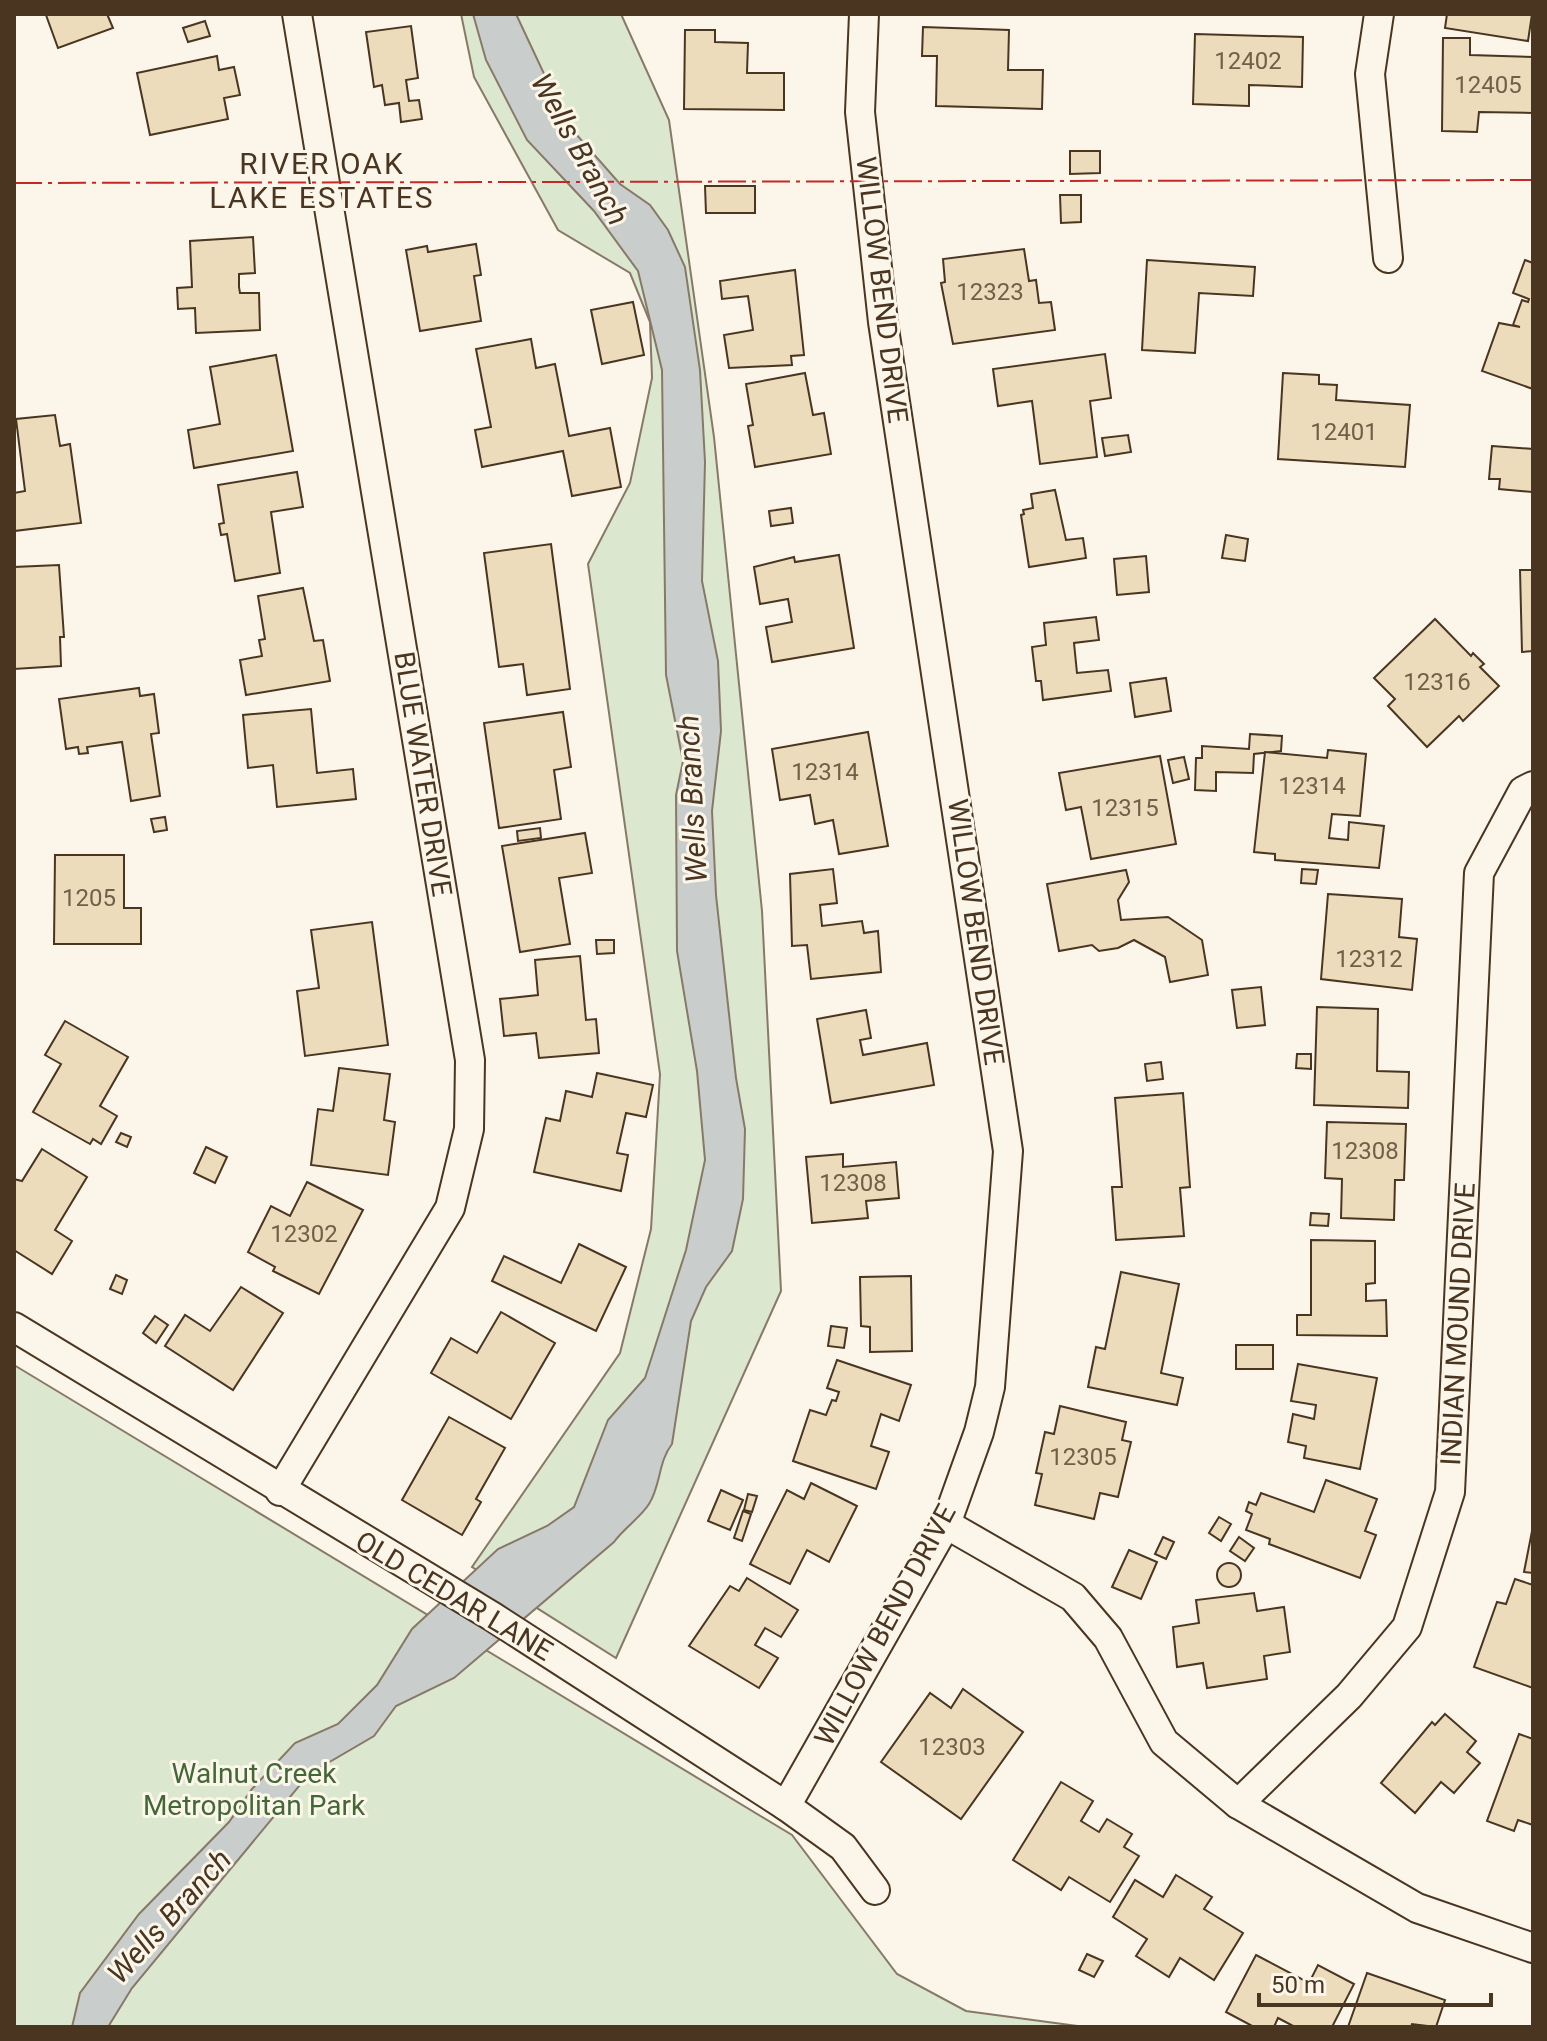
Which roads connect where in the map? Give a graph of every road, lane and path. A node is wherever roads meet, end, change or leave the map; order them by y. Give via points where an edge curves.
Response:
1 (297, 14) edge
2 (864, 14) edge
3 (1379, 14) edge
4 (1388, 258) dead end
5 (1533, 786) edge
6 (14, 1327) edge
7 (280, 1491) junction
8 (946, 1524) junction
9 (1238, 1804) junction
10 (786, 1806) junction
11 (875, 1890) dead end
12 (1533, 1948) edge

1 - 7 street, BLUE WATER DRIVE via 470,1060 469,1129 450,1208
2 - 8 street, WILLOW BEND DRIVE via 860,112 883,322 1008,1151 990,1387
3 - 4 street via 1370,74
5 - 9 street, INDIAN MOUND DRIVE via 1523,791 1479,873 1450,1492 1407,1627 1349,1696
6 - 7 street, OLD CEDAR LANE
7 - 10 street, OLD CEDAR LANE via 493,1617
8 - 9 street via 1073,1597 1108,1638 1164,1742
8 - 10 street, WILLOW BEND DRIVE
9 - 12 street via 1417,1908
10 - 11 street, OLD CEDAR LANE via 843,1847

